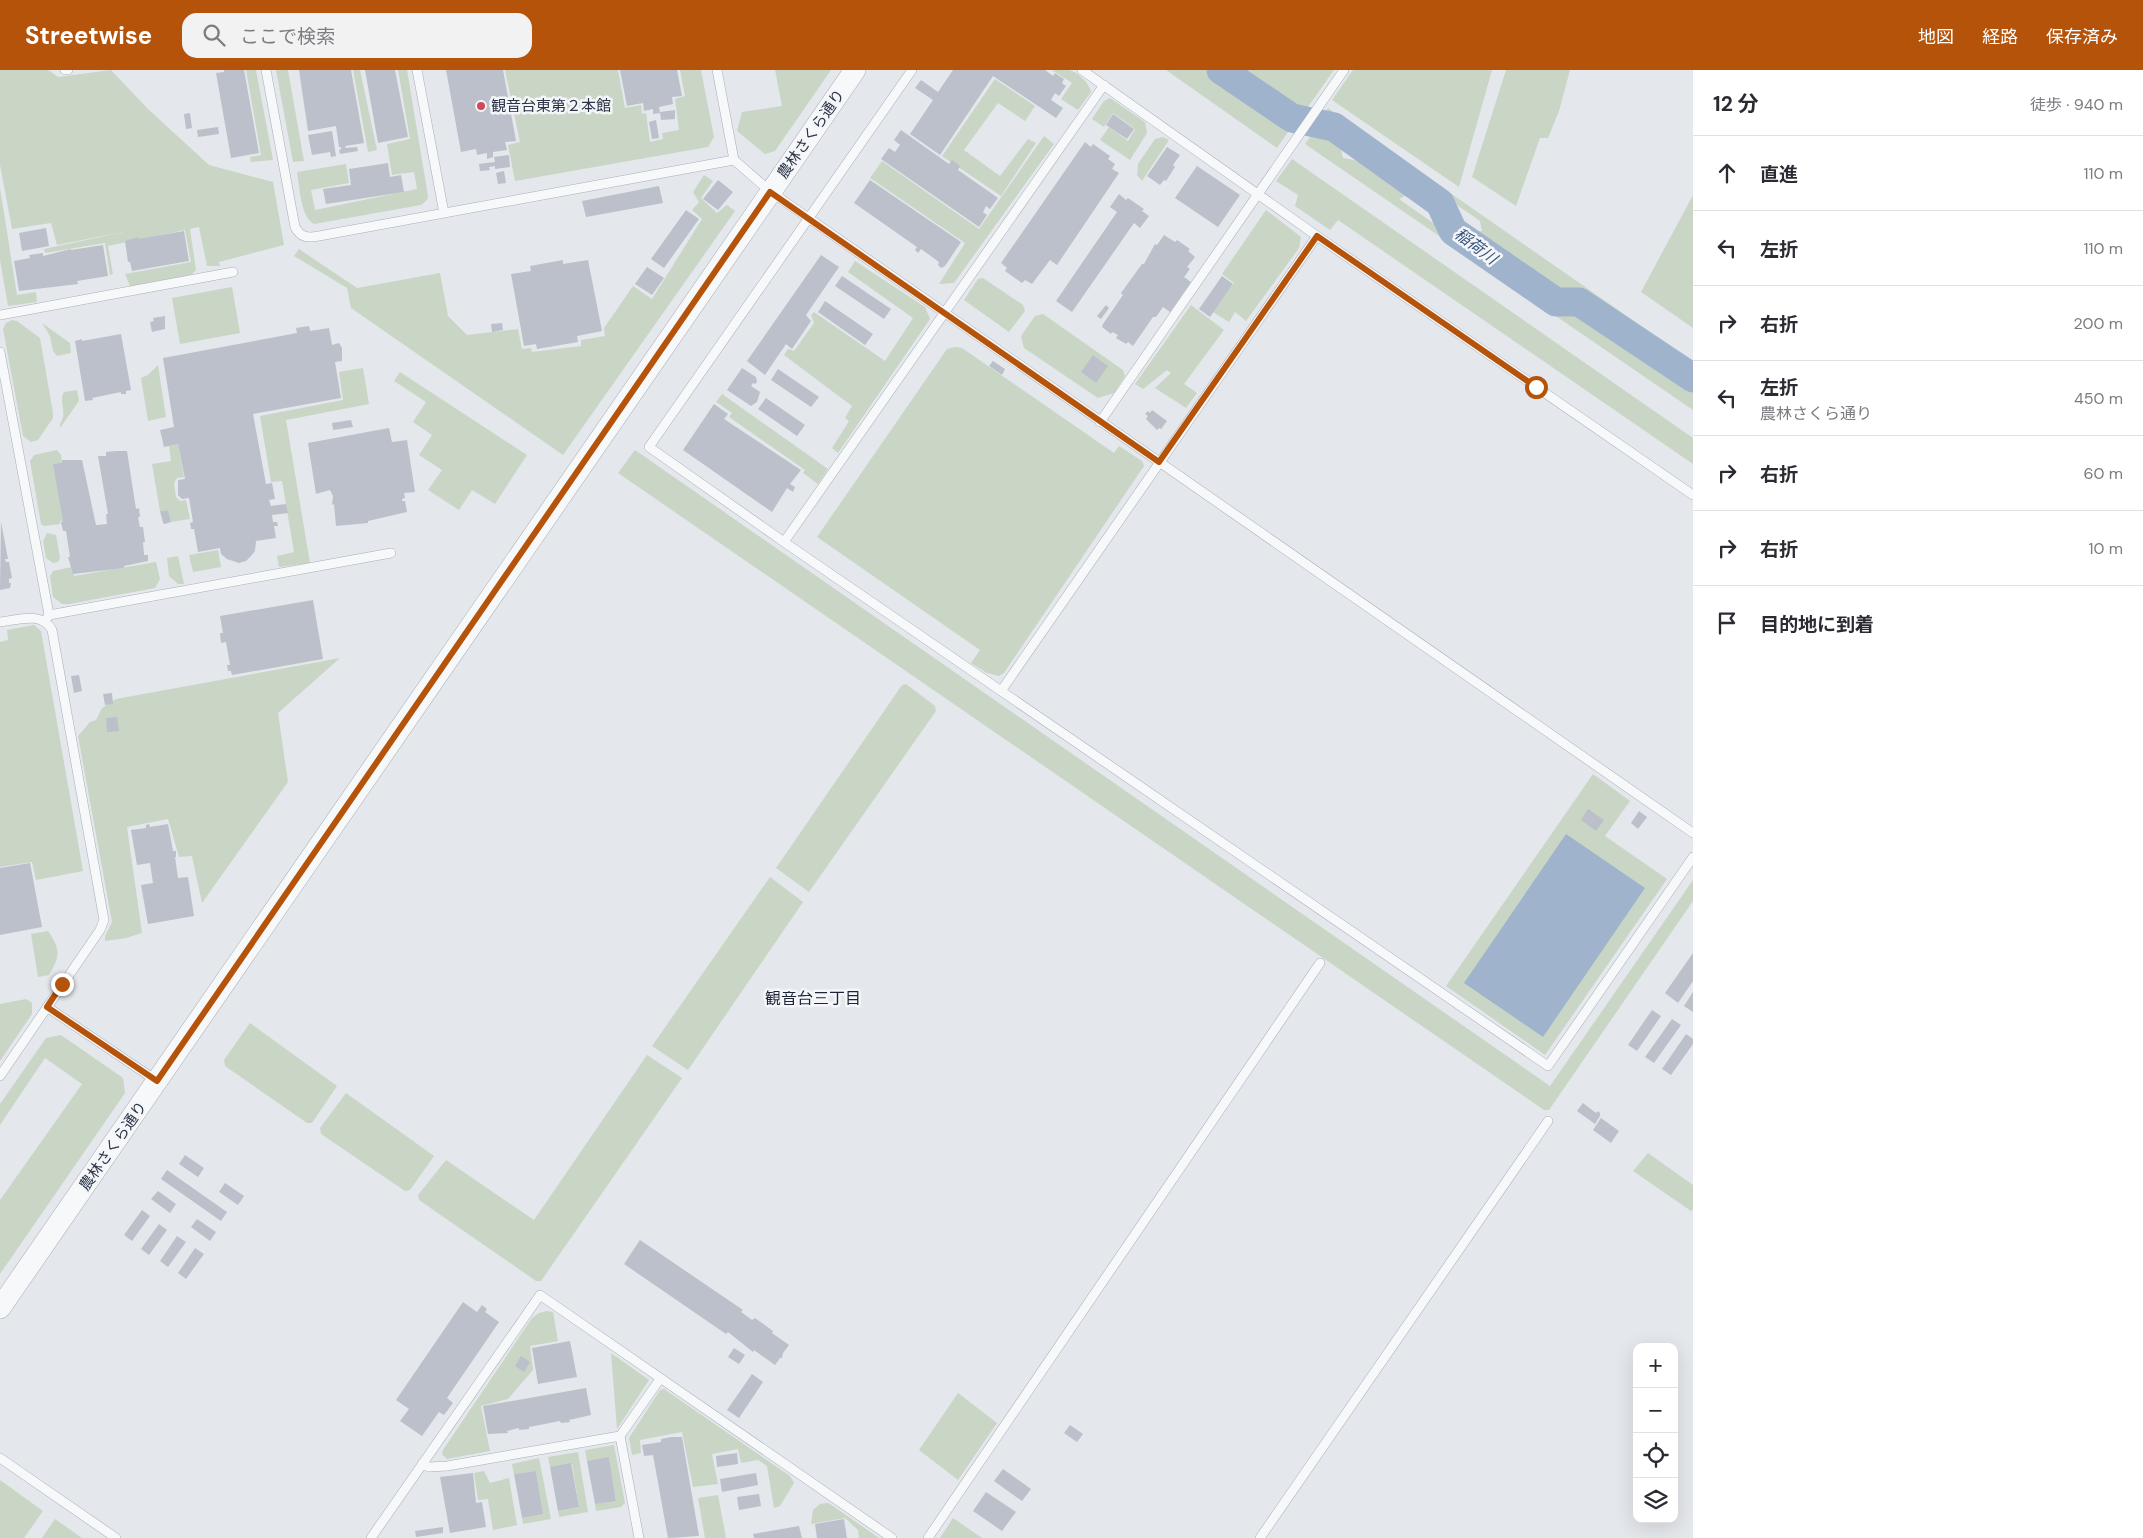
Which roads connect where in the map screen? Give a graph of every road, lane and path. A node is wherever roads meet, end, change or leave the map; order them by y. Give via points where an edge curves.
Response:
1 (266, 70) edge
2 (417, 70) edge
3 (717, 70) edge
4 (855, 70) edge
5 (912, 70) edge
6 (1082, 70) edge
7 (1344, 70) edge
8 (1104, 85) junction
9 (734, 160) junction
10 (770, 192) junction
11 (1260, 194) junction
12 (444, 213) junction
13 (810, 219) junction
14 (1317, 236) junction
15 (233, 272) dead end
16 (945, 315) junction
17 (0, 316) edge
18 (0, 352) edge
19 (1100, 422) junction
20 (1159, 462) junction
21 (1693, 496) edge
22 (784, 542) junction
23 (391, 553) dead end
24 (47, 618) junction
25 (0, 622) edge
26 (1001, 692) junction
27 (1693, 833) edge
28 (1693, 857) edge
29 (1320, 964) dead end
30 (47, 1007) junction
31 (0, 1076) edge
32 (157, 1081) junction
33 (1548, 1121) dead end
34 (0, 1308) edge
35 (660, 1379) junction
36 (620, 1436) junction
37 (0, 1458) edge
38 (422, 1464) junction
39 (116, 1538) edge
40 (371, 1538) edge
41 (639, 1538) edge
42 (892, 1538) edge
43 (928, 1538) edge
44 (1260, 1538) edge

1 - 12 lane via 298,233 310,238
2 - 12 lane
3 - 9 lane
4 - 10 street, 農林さくら通り
5 - 13 lane
6 - 8 lane
7 - 11 lane
8 - 11 lane
8 - 16 lane
9 - 10 lane
9 - 12 lane
10 - 13 lane
10 - 32 street, 農林さくら通り
11 - 14 lane
11 - 19 lane
13 - 16 lane
13 - 22 lane via 649,447
14 - 20 lane
14 - 21 lane
15 - 17 lane
16 - 19 lane
16 - 22 lane
18 - 24 lane
19 - 20 lane
20 - 26 lane
20 - 27 lane
22 - 26 lane
23 - 24 lane
24 - 25 lane
24 - 30 lane via 52,630 104,920
26 - 28 lane via 1548,1066
29 - 43 lane
30 - 31 lane
30 - 32 lane
32 - 34 street, 農林さくら通り
33 - 44 lane
35 - 36 lane
35 - 38 lane via 540,1295
35 - 42 lane
36 - 38 lane via 447,1466
36 - 41 lane
37 - 39 lane
38 - 40 lane

